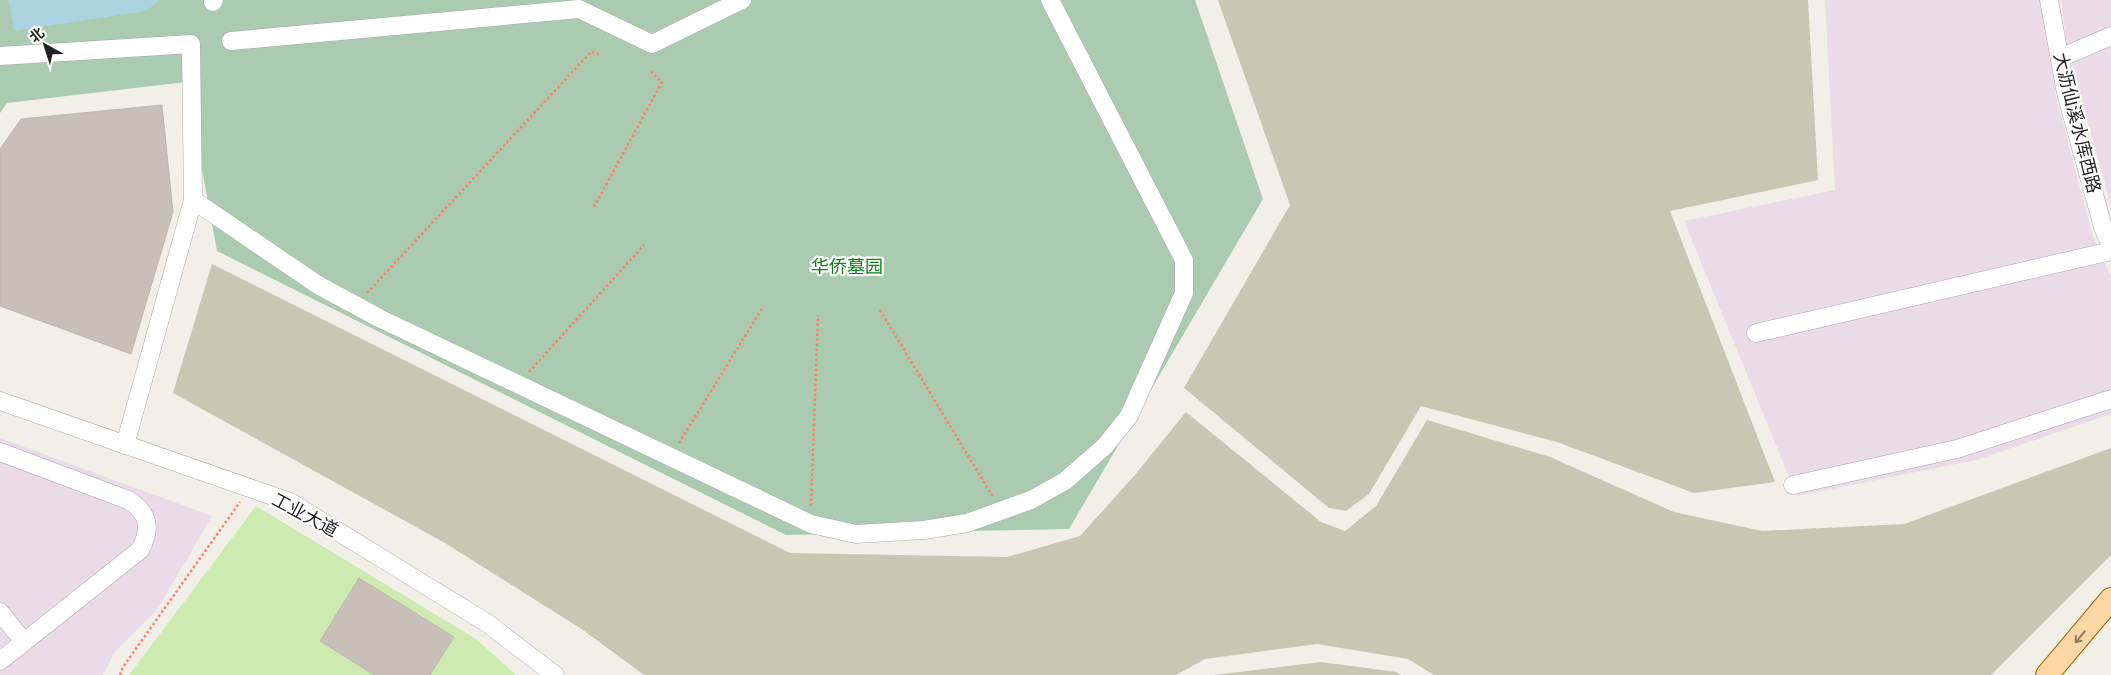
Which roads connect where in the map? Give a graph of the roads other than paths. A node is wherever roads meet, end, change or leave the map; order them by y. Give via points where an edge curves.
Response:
1 (742, 0) edge
2 (1050, 0) edge
3 (2049, 0) edge
4 (2111, 36) edge
5 (230, 41) dead end
6 (0, 56) edge
7 (2060, 58) junction
8 (193, 200) junction
9 (2111, 245) edge
10 (2111, 251) edge
11 (1756, 333) dead end
12 (2111, 399) edge
13 (0, 400) edge
14 (125, 445) junction
15 (0, 452) edge
16 (1793, 485) dead end
17 (2111, 599) edge
18 (0, 612) edge
19 (24, 642) junction
20 (0, 661) edge
21 (555, 675) edge
22 (2047, 675) edge

1 - 5 street via 652,44 578,9
2 - 8 street via 1184,260 1184,293 1129,416 1104,446 1065,481 1032,500 967,522 876,534 856,534 811,524 356,306
3 - 7 street, 大沥仙溪水库西路
4 - 7 street
6 - 8 street via 191,44
7 - 9 street, 大沥仙溪水库西路 via 2071,112
8 - 14 street
10 - 11 street
12 - 16 street via 1957,449
13 - 14 street, 工业大道
14 - 21 street, 工业大道 via 290,502 487,623
15 - 19 street via 128,500 140,508 148,526 146,540 140,550
17 -> 22 main road
18 - 19 street
19 - 20 street

